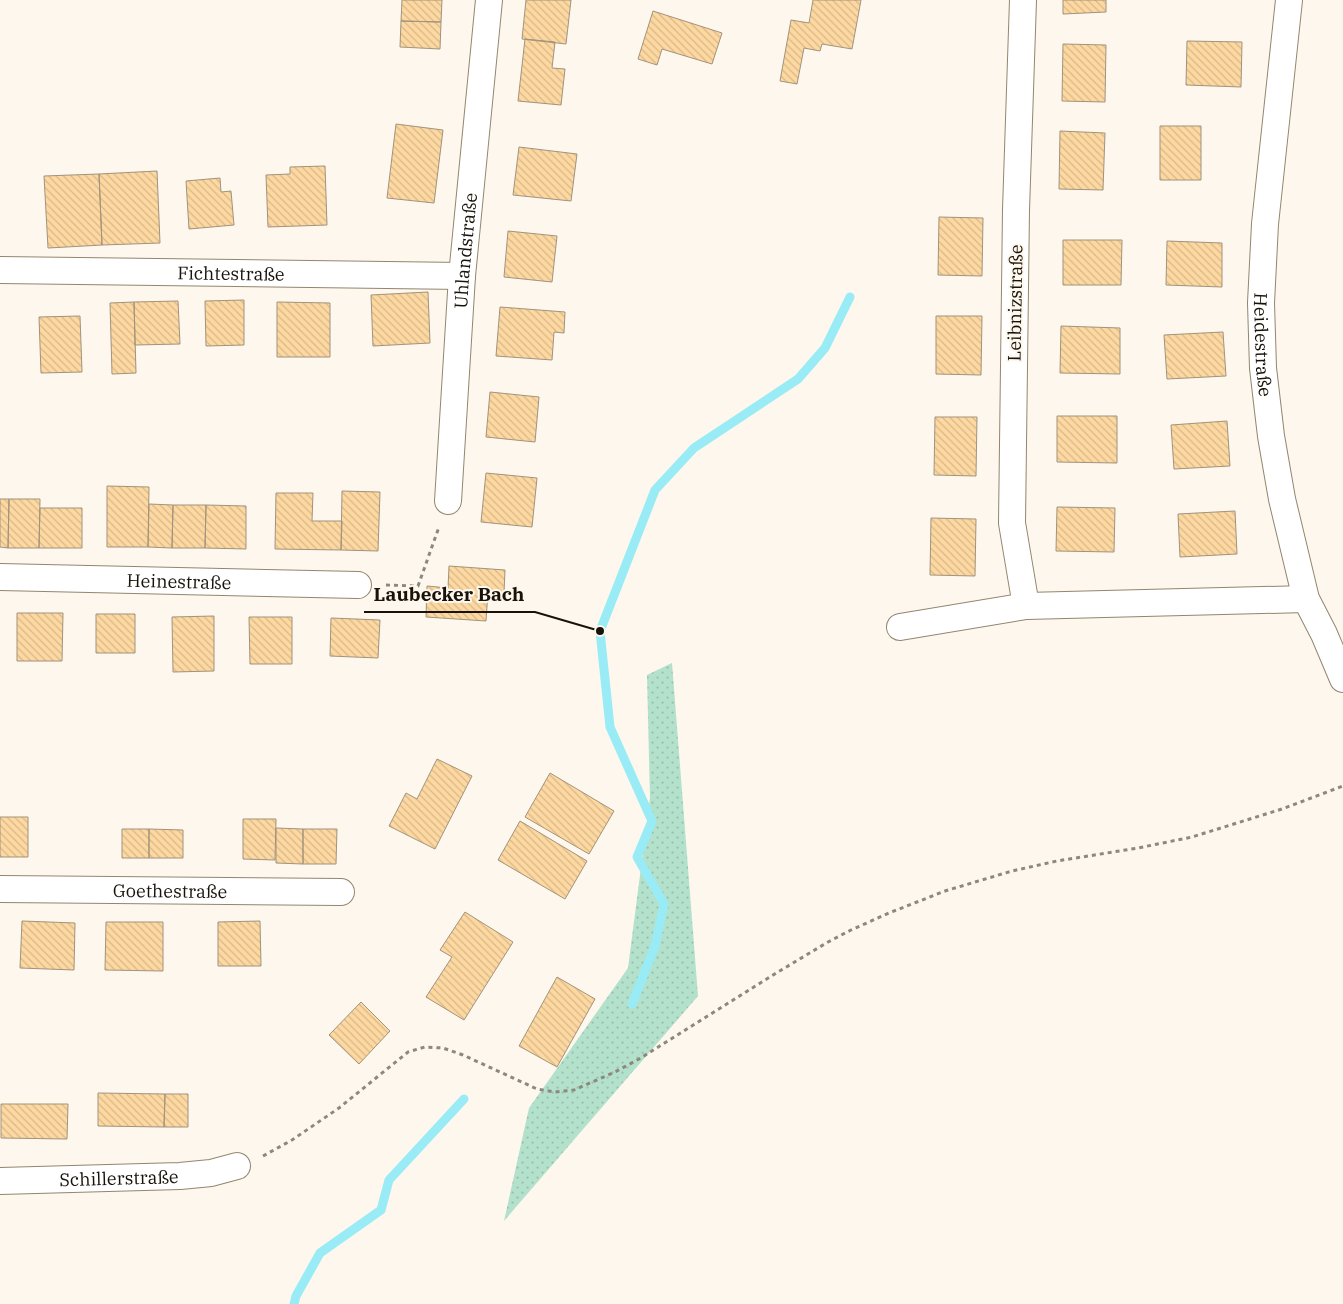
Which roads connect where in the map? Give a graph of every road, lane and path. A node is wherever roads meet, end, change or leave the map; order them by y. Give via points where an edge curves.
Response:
1 (489, 0) edge
2 (1023, 0) edge
3 (1289, 0) edge
4 (0, 270) edge
5 (462, 276) junction
6 (448, 501) joint
7 (0, 577) edge
8 (358, 585) joint
9 (1306, 599) junction
10 (1026, 606) junction
11 (900, 627) dead end
12 (1343, 679) edge
13 (1343, 786) edge
14 (0, 889) edge
15 (341, 892) dead end
16 (237, 1166) joint
17 (0, 1181) edge

1 - 5 street, Uhlandstraße
2 - 10 street, Leibnizstraße via 1016,210 1012,523
3 - 9 street, Heidestraße via 1265,224 1262,368 1282,499
4 - 5 street, Fichtestraße
5 - 6 street, Uhlandstraße
6 - 8 path via 418,586
7 - 8 street, Heinestraße
9 - 10 street
9 - 12 street, Heidestraße
10 - 11 street
13 - 16 path via 1201,834 1012,871 945,891 889,913 828,942 639,1059 574,1090 537,1090 443,1048 425,1047 408,1052 339,1108 292,1140
14 - 15 street, Goethestraße
16 - 17 street, Schillerstraße via 180,1176

